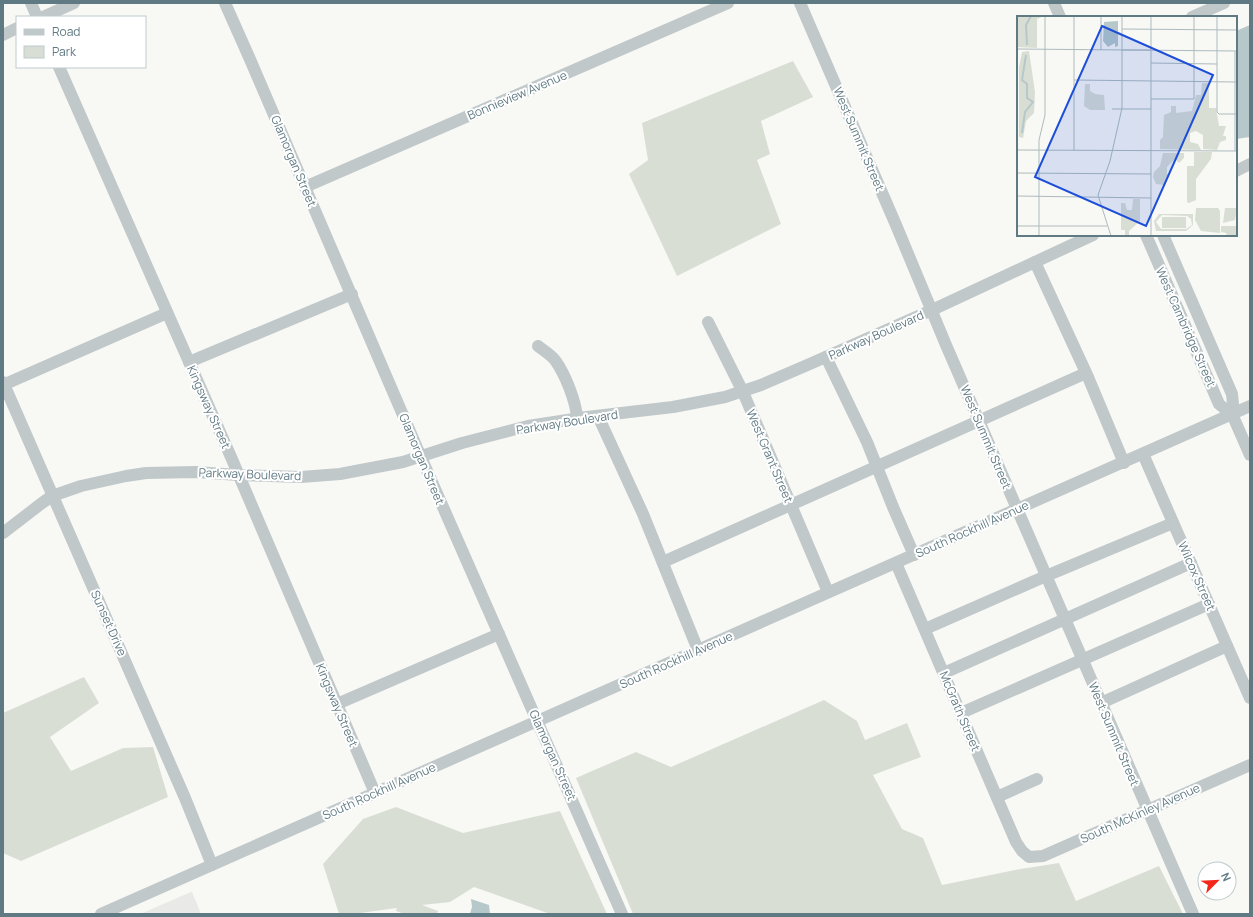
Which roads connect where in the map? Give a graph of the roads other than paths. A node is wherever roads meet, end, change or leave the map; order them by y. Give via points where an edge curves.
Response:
1 (31, 3) edge
2 (74, 3) edge
3 (225, 3) edge
4 (728, 3) edge
5 (800, 3) edge
6 (1054, 3) edge
7 (1224, 3) edge
8 (1196, 11) edge
9 (38, 16) edge
10 (45, 16) edge
11 (1060, 16) edge
12 (16, 28) edge
13 (3, 35) edge
14 (59, 68) edge
15 (1250, 164) edge
16 (1237, 170) edge
17 (305, 187) junction
18 (1091, 236) edge
19 (1146, 236) edge
20 (1163, 236) edge
21 (1035, 262) junction
22 (352, 294) junction
23 (932, 310) junction
24 (167, 313) junction
25 (708, 322) dead end
26 (538, 346) dead end
27 (826, 357) junction
28 (189, 362) junction
29 (1086, 373) junction
30 (3, 384) edge
31 (743, 392) junction
32 (1250, 406) edge
33 (1232, 414) junction
34 (598, 416) junction
35 (577, 418) junction
36 (978, 420) junction
37 (1143, 454) junction
38 (1250, 455) edge
39 (421, 456) junction
40 (1124, 462) junction
41 (877, 467) junction
42 (238, 475) junction
43 (52, 496) junction
44 (790, 504) junction
45 (1017, 510) junction
46 (1174, 523) junction
47 (3, 533) edge
48 (914, 555) junction
49 (663, 562) junction
50 (896, 563) junction
51 (1191, 563) junction
52 (1046, 576) junction
53 (828, 592) junction
54 (1209, 604) junction
55 (1065, 620) junction
56 (925, 630) junction
57 (499, 634) junction
58 (1227, 646) junction
59 (698, 650) junction
60 (1082, 660) junction
61 (944, 673) junction
62 (1250, 698) edge
63 (1101, 703) junction
64 (337, 704) junction
65 (961, 713) junction
66 (538, 722) junction
67 (1250, 765) edge
68 (1036, 779) dead end
69 (375, 793) junction
70 (997, 797) junction
71 (1147, 810) junction
72 (1029, 857) joint
73 (212, 865) junction
74 (101, 914) edge
75 (622, 914) edge
76 (1193, 914) edge

1 - 9 street
2 - 10 street
3 - 17 street, Glamorgan Street
4 - 17 street, Bonnieview Avenue
5 - 23 street, West Summit Street
6 - 11 street
7 - 8 street
12 - 13 street
14 - 24 street, Kingsway Street
15 - 16 street
17 - 22 street, Glamorgan Street
18 - 21 street, Parkway Boulevard
19 - 33 street, West Cambridge Street via 1220,404
20 - 33 street, West Cambridge Street via 1232,394
21 - 23 street, Parkway Boulevard
21 - 29 street
22 - 28 street
22 - 39 street, Glamorgan Street
23 - 27 street, Parkway Boulevard
23 - 36 street, West Summit Street
24 - 28 street, Kingsway Street
24 - 30 street
25 - 31 street, West Grant Street
26 - 35 street via 554,359 560,369 576,407
27 - 31 street, Parkway Boulevard
27 - 41 street
28 - 42 street, Kingsway Street
29 - 36 street
29 - 40 street
30 - 43 street, Sunset Drive
31 - 34 street, Parkway Boulevard via 704,402
31 - 44 street, West Grant Street
32 - 33 street, South Rockhill Avenue
33 - 37 street, South Rockhill Avenue
33 - 38 street, West Cambridge Street
34 - 35 street, Parkway Boulevard
34 - 49 street
35 - 39 street, Parkway Boulevard via 528,426 462,442
36 - 41 street
36 - 45 street, West Summit Street
37 - 40 street, South Rockhill Avenue
37 - 46 street, Wilcox Street
39 - 42 street, Parkway Boulevard via 340,474 301,477
39 - 57 street, Glamorgan Street
40 - 45 street, South Rockhill Avenue
41 - 44 street
41 - 48 street
42 - 43 street, Parkway Boulevard via 196,472 126,476 81,486
42 - 64 street, Kingsway Street
43 - 47 street, Parkway Boulevard
43 - 73 street, Sunset Drive
44 - 49 street
44 - 53 street, West Grant Street
45 - 48 street, South Rockhill Avenue
45 - 52 street, West Summit Street
46 - 51 street, Wilcox Street
46 - 52 street
48 - 50 street, South Rockhill Avenue
49 - 59 street
50 - 53 street, South Rockhill Avenue
50 - 56 street, McGrath Street
51 - 54 street, Wilcox Street
51 - 55 street
52 - 55 street, West Summit Street
52 - 56 street
53 - 59 street, South Rockhill Avenue
54 - 58 street, Wilcox Street
54 - 60 street
55 - 60 street, West Summit Street
55 - 61 street
56 - 61 street, McGrath Street
57 - 64 street
57 - 66 street, Glamorgan Street
58 - 62 street, Wilcox Street
58 - 63 street
59 - 66 street, South Rockhill Avenue
60 - 63 street, West Summit Street
60 - 65 street
61 - 65 street, McGrath Street
63 - 71 street, West Summit Street
64 - 69 street, Kingsway Street
65 - 70 street, McGrath Street
66 - 69 street, South Rockhill Avenue
66 - 75 street, Glamorgan Street
67 - 71 street, South McKinley Avenue
68 - 70 street
69 - 73 street, South Rockhill Avenue
70 - 72 street, McGrath Street via 1016,842
71 - 72 street, South McKinley Avenue via 1043,856
71 - 76 street, West Summit Street
73 - 74 street, South Rockhill Avenue

